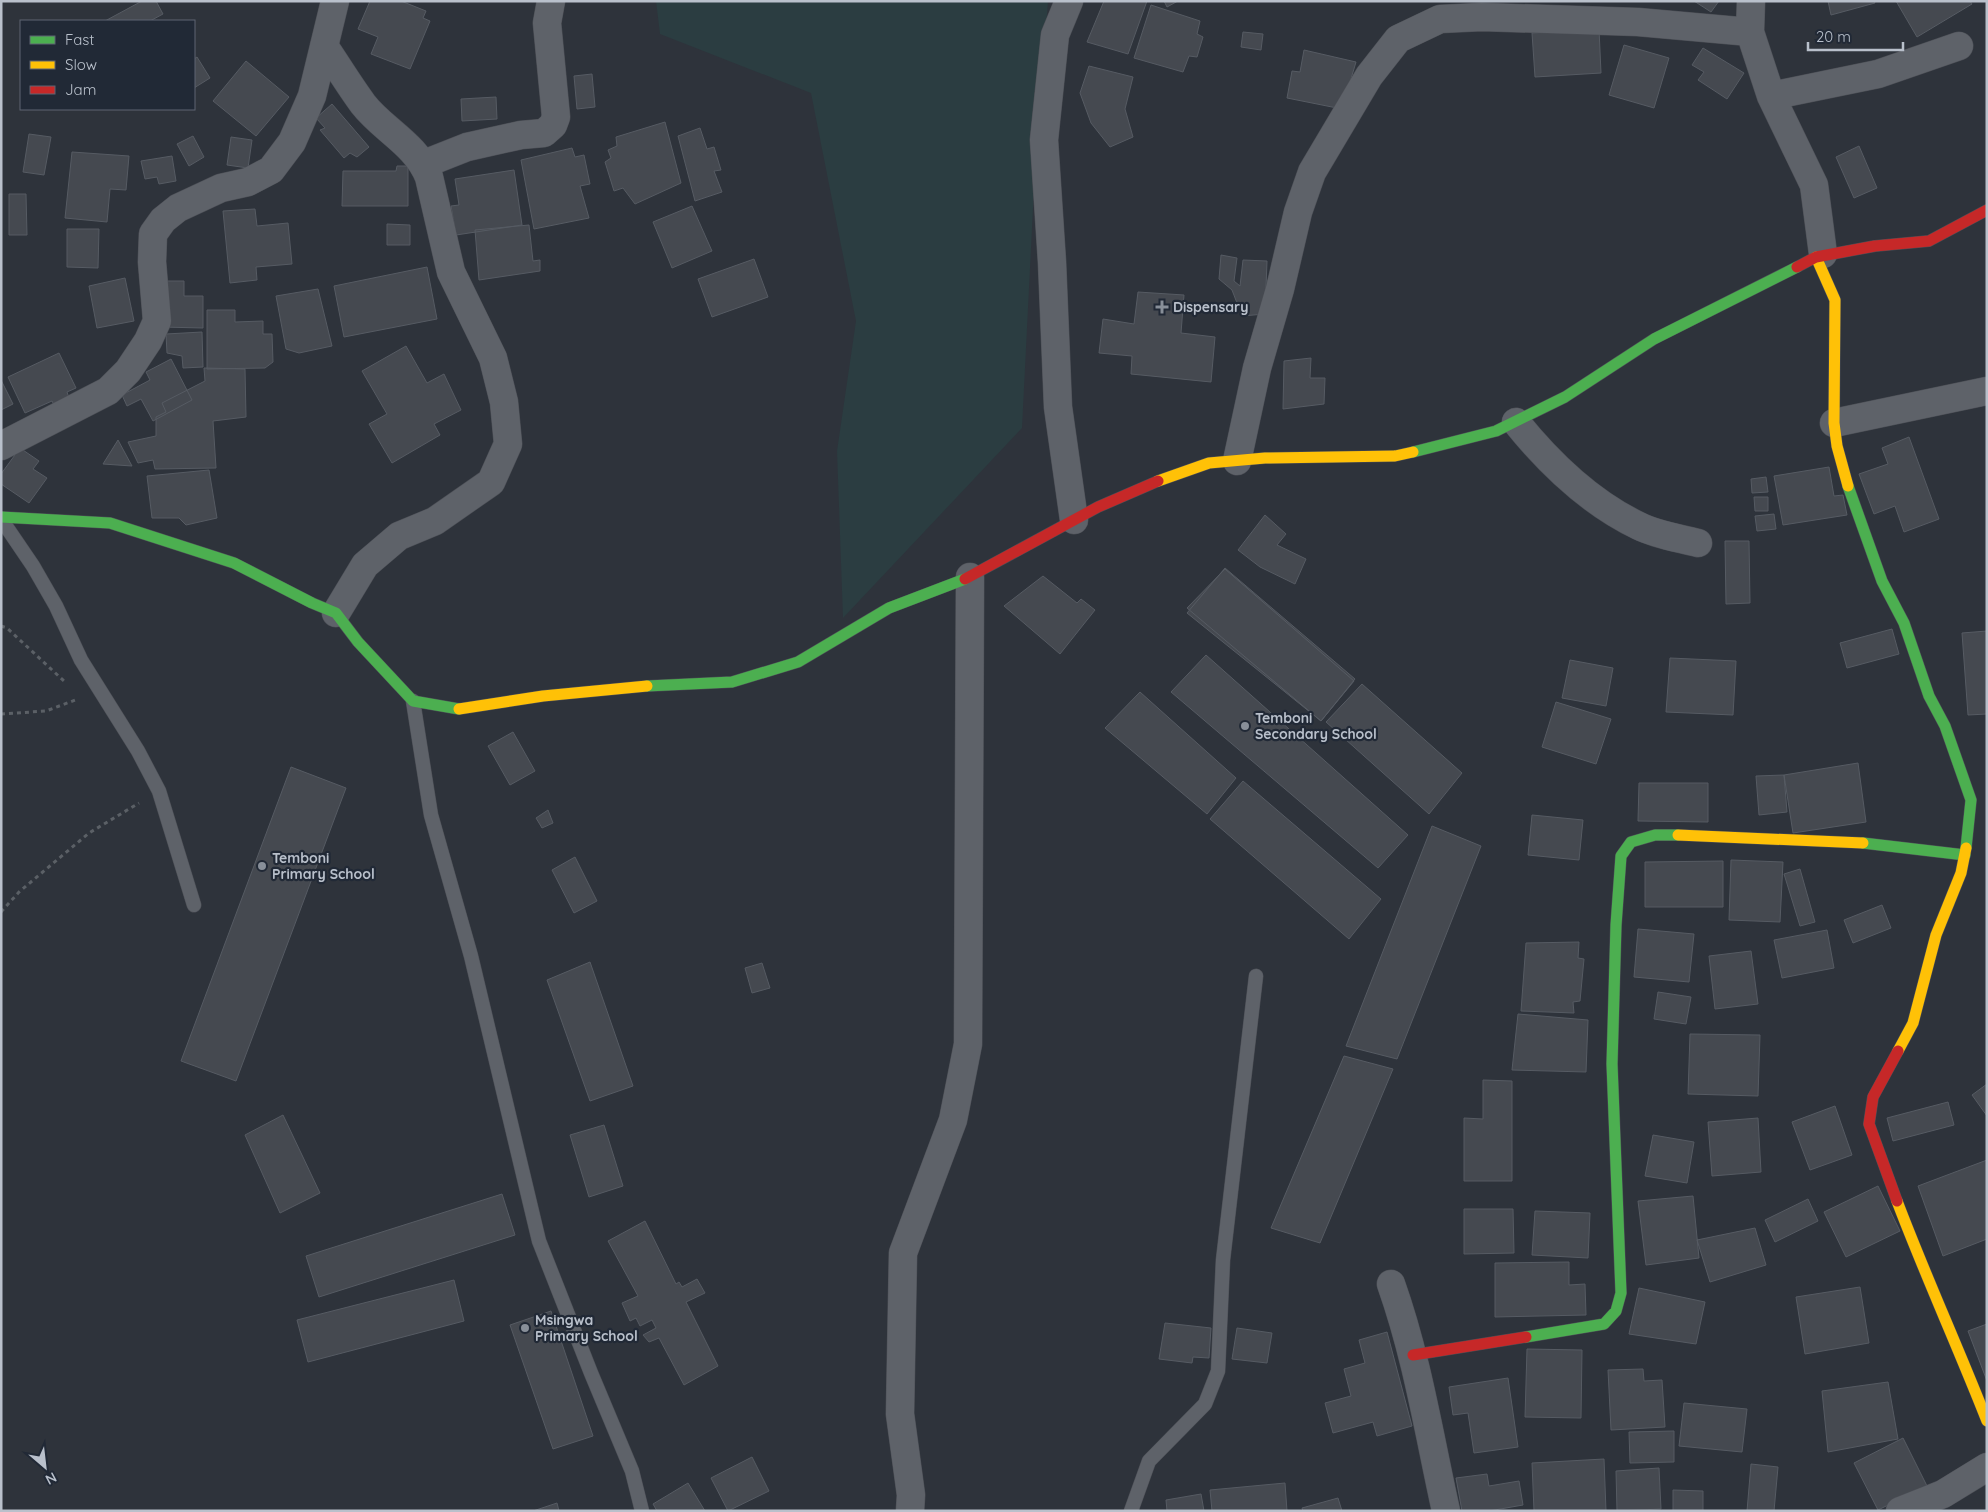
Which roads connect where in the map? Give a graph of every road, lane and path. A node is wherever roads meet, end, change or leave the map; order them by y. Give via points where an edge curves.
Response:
1 (335, 1) edge
2 (551, 1) edge
3 (1069, 1) edge
4 (1751, 1) edge
5 (1440, 10) edge
6 (1750, 32) junction
7 (324, 46) junction
8 (1959, 46) dead end
9 (1771, 96) junction
10 (424, 164) junction
11 (1987, 210) edge
12 (1819, 255) junction
13 (1987, 391) edge
14 (1516, 422) junction
15 (1834, 423) junction
16 (1, 446) edge
17 (1237, 461) junction
18 (1, 518) edge
19 (1074, 520) junction
20 (1698, 543) dead end
21 (970, 577) junction
22 (336, 613) junction
23 (1, 626) edge
24 (68, 685) dead end
25 (75, 691) dead end
26 (414, 701) junction
27 (1, 714) edge
28 (159, 791) junction
29 (1965, 854) junction
30 (194, 905) dead end
31 (1, 912) edge
32 (1256, 976) dead end
33 (1391, 1284) dead end
34 (1413, 1355) junction
35 (1987, 1421) edge
36 (1987, 1467) edge
37 (1949, 1502) edge
38 (642, 1511) edge
39 (910, 1511) edge
40 (1131, 1511) edge
41 (1446, 1511) edge
42 (1900, 1511) edge

1 - 7 street
2 - 10 street via 547,22 556,117 553,125 544,133 467,147
3 - 19 street via 1055,35 1044,140 1058,407
4 - 6 street
5 - 6 street via 1482,17 1570,18
5 - 17 street via 1398,39 1369,76 1312,172 1298,212 1257,368
6 - 9 street
7 - 10 street via 364,105
7 - 16 street via 312,96 292,142 271,170 178,208 153,234 157,321 128,371 108,391
8 - 9 street via 1878,74
9 - 12 street via 1814,185
10 - 22 street via 451,272 494,358 504,402 508,444 491,482 435,521 399,536 365,565
11 - 12 street via 1929,241
12 - 14 street via 1654,339 1565,397
12 - 15 street via 1835,300
13 - 15 street
14 - 17 street via 1443,446 1395,456
14 - 20 street via 1542,452 1597,501 1640,527
15 - 29 street via 1844,474 1882,580 1904,623 1971,800
17 - 19 street via 1209,463 1163,479
18 - 22 street via 110,523 234,563
18 - 28 lane via 33,566 81,660
19 - 21 street
21 - 26 street via 889,608 798,662 732,682 656,685 543,696 459,709
21 - 39 street via 968,1044 953,1120 903,1253 900,1414 911,1495
22 - 26 street via 358,642
23 - 24 path
25 - 27 path via 82,698 46,711
26 - 38 lane via 431,816 471,956 539,1241 632,1471
28 - 30 lane
28 - 31 path via 89,833 19,892
29 - 34 street via 1861,843 1695,836 1655,835 1631,842 1621,856 1616,925 1612,1064 1621,1293 1617,1312 1604,1324
29 - 35 street via 1936,935 1913,1023 1873,1097 1869,1124 1916,1252
32 - 40 lane via 1223,1260 1218,1371 1205,1404 1149,1461
33 - 34 street
34 - 41 street
36 - 37 street
37 - 42 street

